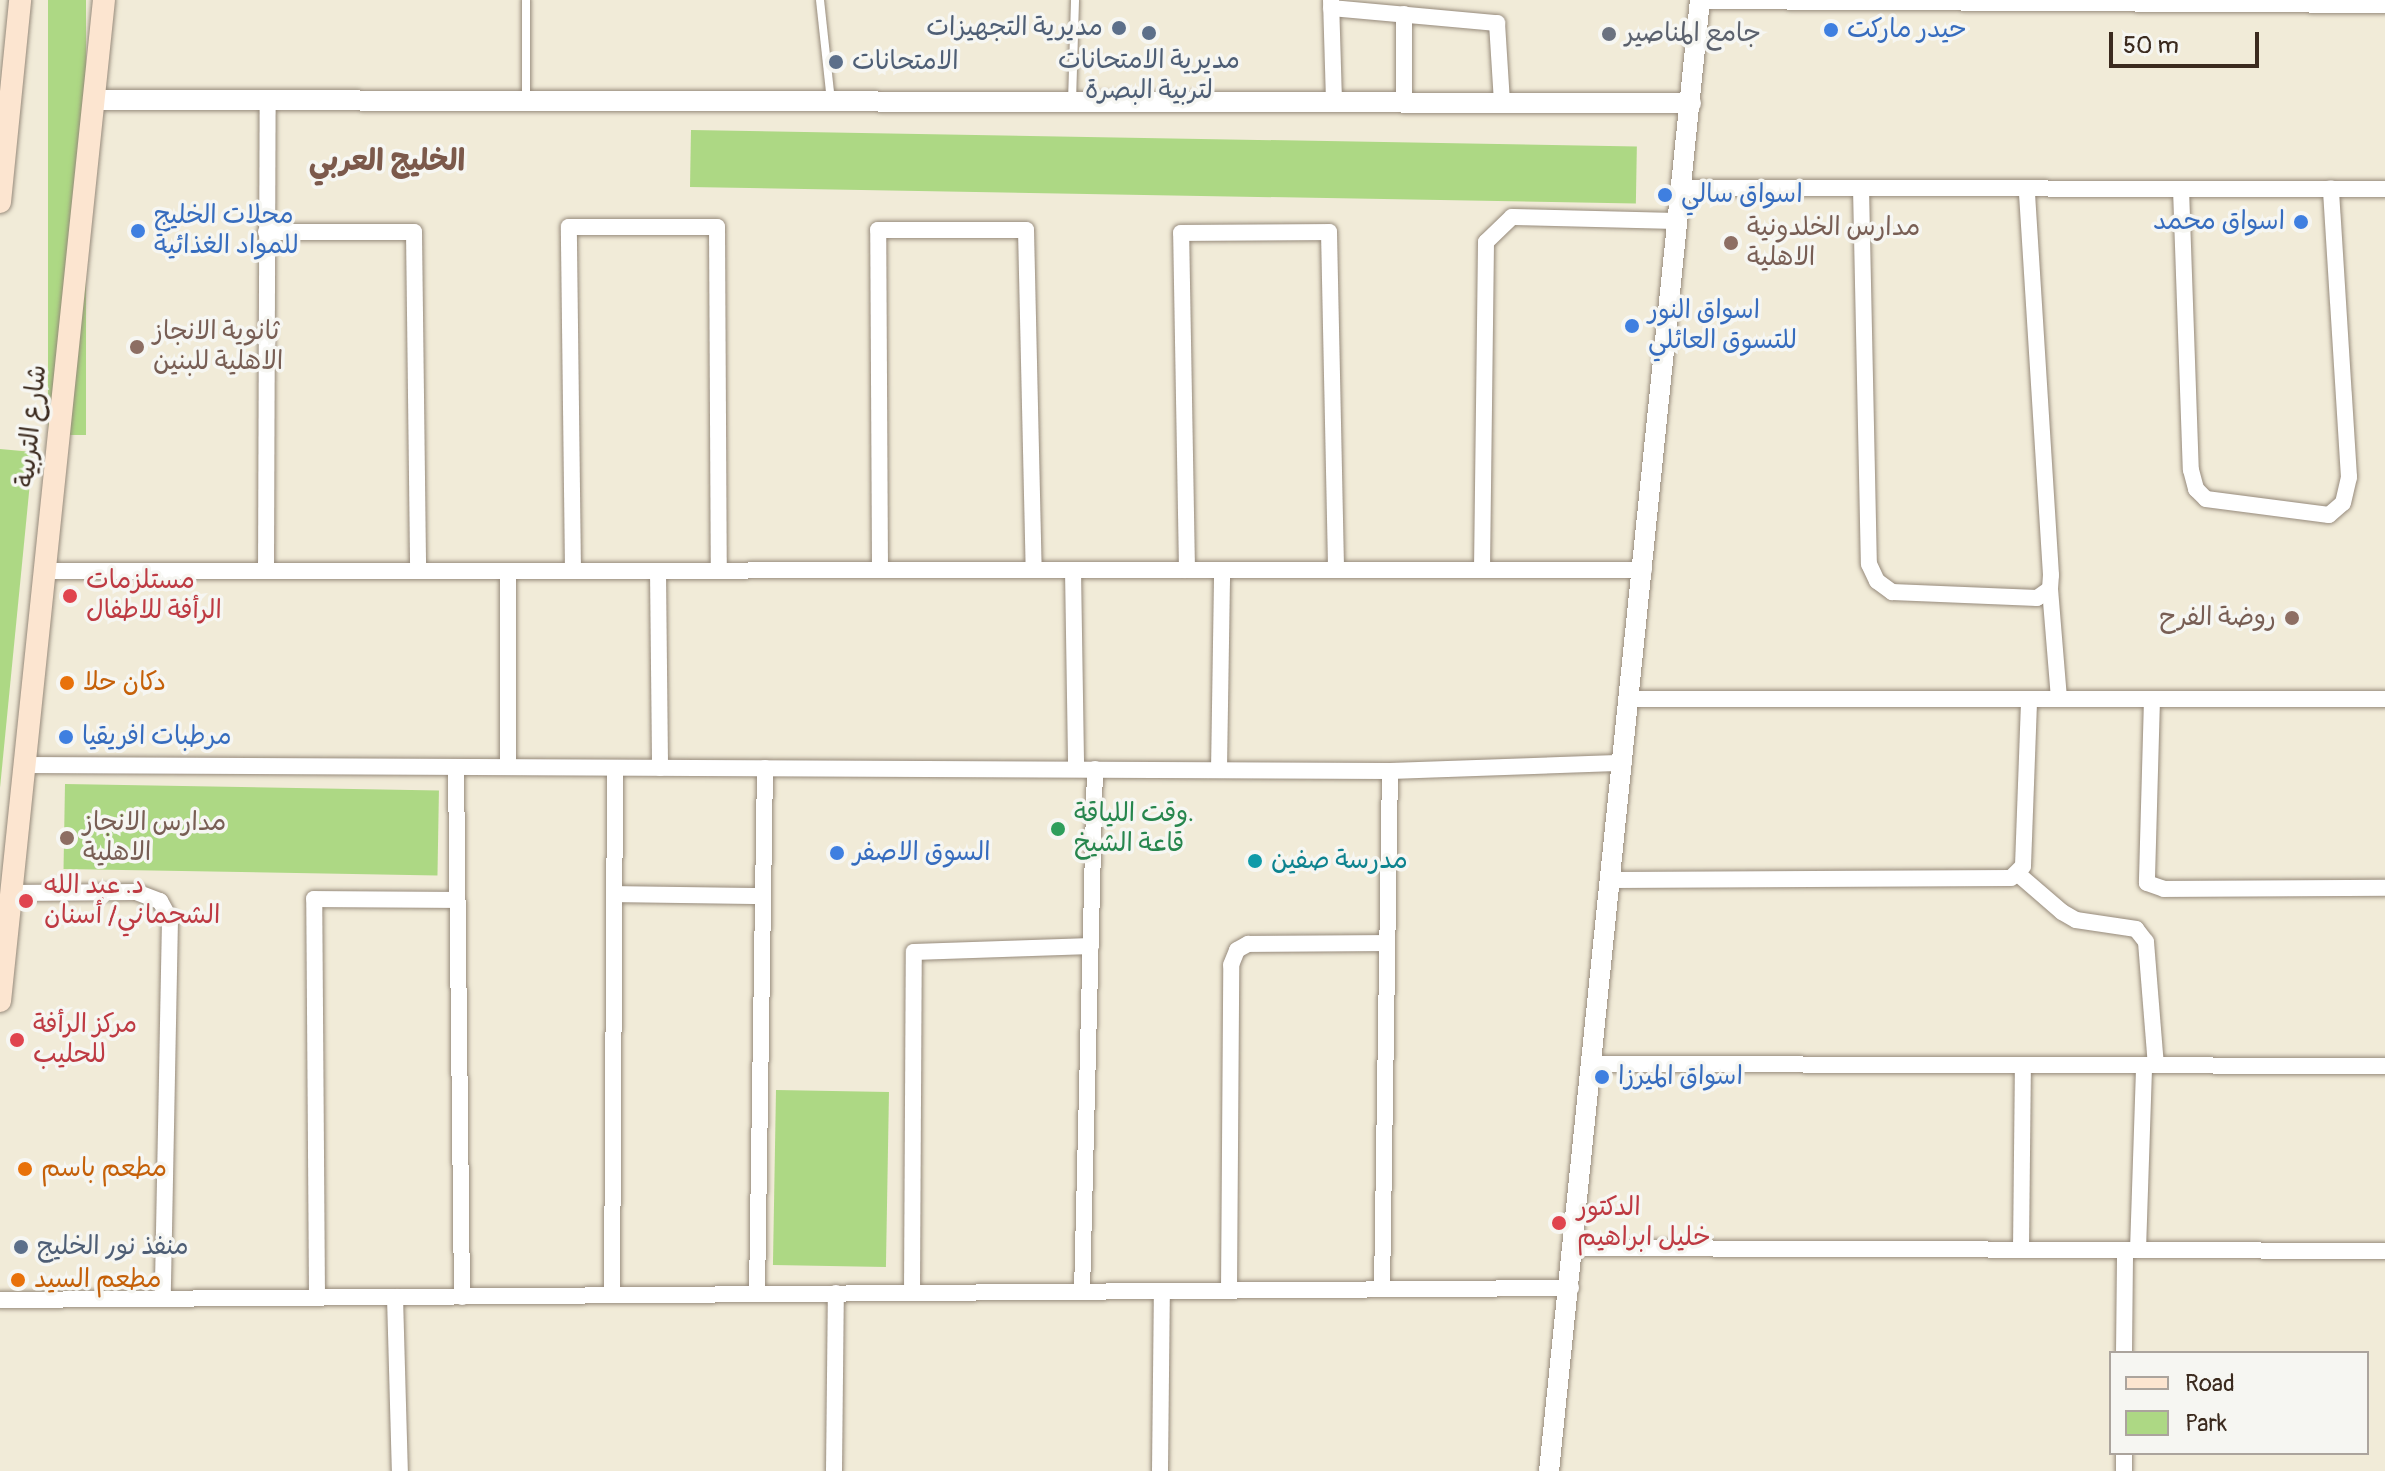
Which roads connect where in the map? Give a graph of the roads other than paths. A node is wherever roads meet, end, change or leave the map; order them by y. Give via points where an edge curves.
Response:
1 (20, 0) edge
2 (104, 0) edge
3 (526, 0) edge
4 (820, 0) edge
5 (1075, 0) edge
6 (1700, 1) edge
7 (1877, 1) edge
8 (2037, 2) edge
9 (2200, 2) edge
10 (2363, 2) edge
11 (1331, 4) edge
12 (2385, 5) edge
13 (1404, 14) junction
14 (94, 100) junction
15 (268, 101) junction
16 (526, 102) junction
17 (831, 102) junction
18 (1072, 102) junction
19 (1334, 102) junction
20 (1404, 103) junction
21 (1502, 103) junction
22 (1691, 103) junction
23 (1681, 188) junction
24 (1861, 188) junction
25 (2027, 189) junction
26 (2181, 189) junction
27 (2331, 189) junction
28 (2385, 189) edge
29 (0, 202) edge
30 (1679, 221) junction
31 (266, 232) junction
32 (880, 570) junction
33 (1034, 570) junction
34 (1073, 570) junction
35 (1187, 570) junction
36 (1222, 570) junction
37 (1336, 570) junction
38 (1482, 570) junction
39 (1644, 570) junction
40 (45, 571) junction
41 (266, 571) junction
42 (418, 571) junction
43 (508, 571) junction
44 (573, 571) junction
45 (658, 571) junction
46 (719, 571) junction
47 (2050, 589) junction
48 (1629, 699) junction
49 (2029, 699) junction
50 (2059, 699) junction
51 (2152, 699) junction
52 (2385, 699) edge
53 (1624, 763) junction
54 (25, 765) junction
55 (456, 767) junction
56 (508, 767) junction
57 (615, 768) junction
58 (660, 768) junction
59 (765, 768) junction
60 (1076, 769) junction
61 (1095, 769) junction
62 (1219, 770) junction
63 (1390, 771) junction
64 (2018, 874) junction
65 (1612, 880) junction
66 (2385, 888) edge
67 (11, 893) junction
68 (616, 894) junction
69 (763, 896) junction
70 (457, 900) junction
71 (1385, 943) junction
72 (1091, 946) junction
73 (0, 1001) edge
74 (1594, 1064) junction
75 (2023, 1065) junction
76 (2150, 1065) junction
77 (2385, 1066) edge
78 (1575, 1248) junction
79 (2021, 1249) junction
80 (2131, 1250) junction
81 (2385, 1251) edge
82 (1571, 1288) junction
83 (1382, 1289) junction
84 (1162, 1291) junction
85 (1229, 1291) junction
86 (1082, 1292) junction
87 (836, 1293) junction
88 (912, 1293) junction
89 (757, 1294) junction
90 (612, 1295) junction
91 (317, 1297) junction
92 (395, 1297) junction
93 (462, 1297) junction
94 (163, 1299) junction
95 (0, 1300) edge
96 (2124, 1351) edge
97 (400, 1471) edge
98 (834, 1471) edge
99 (1160, 1471) edge
100 (1549, 1471) edge

1 - 29 main road
2 - 14 main road, شارع التربية
3 - 16 lane
4 - 17 lane
5 - 18 lane
6 - 7 street
6 - 22 street
7 - 8 street
8 - 9 street
9 - 10 street
10 - 12 street
11 - 13 street
11 - 19 street
13 - 20 street
13 - 21 street via 1497,23
14 - 15 street
14 - 40 main road, شارع التربية
15 - 16 street
15 - 31 street
16 - 17 street
17 - 18 street
18 - 19 street
19 - 20 street
20 - 21 street
21 - 22 street
22 - 23 street
23 - 24 street
23 - 30 street
24 - 25 street
24 - 47 street via 1869,564 1877,581 1892,592 2037,598
25 - 26 street
25 - 47 street
26 - 27 street
26 - 27 street via 2191,470 2196,489 2206,499 2329,515 2343,503 2349,477
27 - 28 street
30 - 38 street via 1512,217 1486,242
30 - 39 street
31 - 41 street
31 - 42 street via 414,232
32 - 33 street
32 - 33 street via 878,230 1026,230
32 - 46 street
33 - 34 street
34 - 35 street
34 - 60 street
35 - 36 street
35 - 37 street via 1181,233 1314,232 1329,232
36 - 37 street
36 - 62 street
37 - 38 street
38 - 39 street
39 - 48 street
40 - 41 street
40 - 54 main road, شارع التربية
41 - 42 street
42 - 43 street
43 - 44 street
43 - 56 street
44 - 45 street
44 - 46 street via 569,227 717,227
45 - 46 street
45 - 58 street
47 - 50 street
48 - 49 street
48 - 53 street
49 - 50 street
49 - 64 street via 2023,866
50 - 51 street
51 - 52 street
51 - 66 street via 2147,883 2164,889
53 - 63 street
53 - 65 street
54 - 55 street
54 - 67 main road, شارع التربية
55 - 56 street
55 - 70 street
56 - 57 street
57 - 58 street
57 - 68 street
58 - 59 street
59 - 60 street
59 - 69 street
60 - 61 street
61 - 62 street
61 - 72 street
62 - 63 street
63 - 71 street
64 - 65 street via 1999,881
64 - 76 street via 2076,920 2136,929 2146,942
65 - 74 street
67 - 73 main road, شارع التربية
67 - 94 street via 136,892 160,901 170,919
68 - 69 street
68 - 90 street
69 - 89 street
70 - 91 street via 314,899
70 - 93 street
71 - 83 street
71 - 85 street via 1248,944 1237,950 1231,965
72 - 86 street
72 - 88 street via 914,952
74 - 75 street
74 - 78 street
75 - 76 street
75 - 79 street
76 - 77 street
76 - 80 street
78 - 79 street
78 - 82 street
79 - 80 street
80 - 81 street
80 - 96 street
82 - 83 street
82 - 100 street
83 - 85 street
84 - 85 street
84 - 86 street
84 - 99 street
86 - 88 street
87 - 88 street
87 - 89 street
87 - 98 street
89 - 90 street
90 - 93 street
91 - 92 street
91 - 94 street
92 - 93 street
92 - 97 street
94 - 95 street

